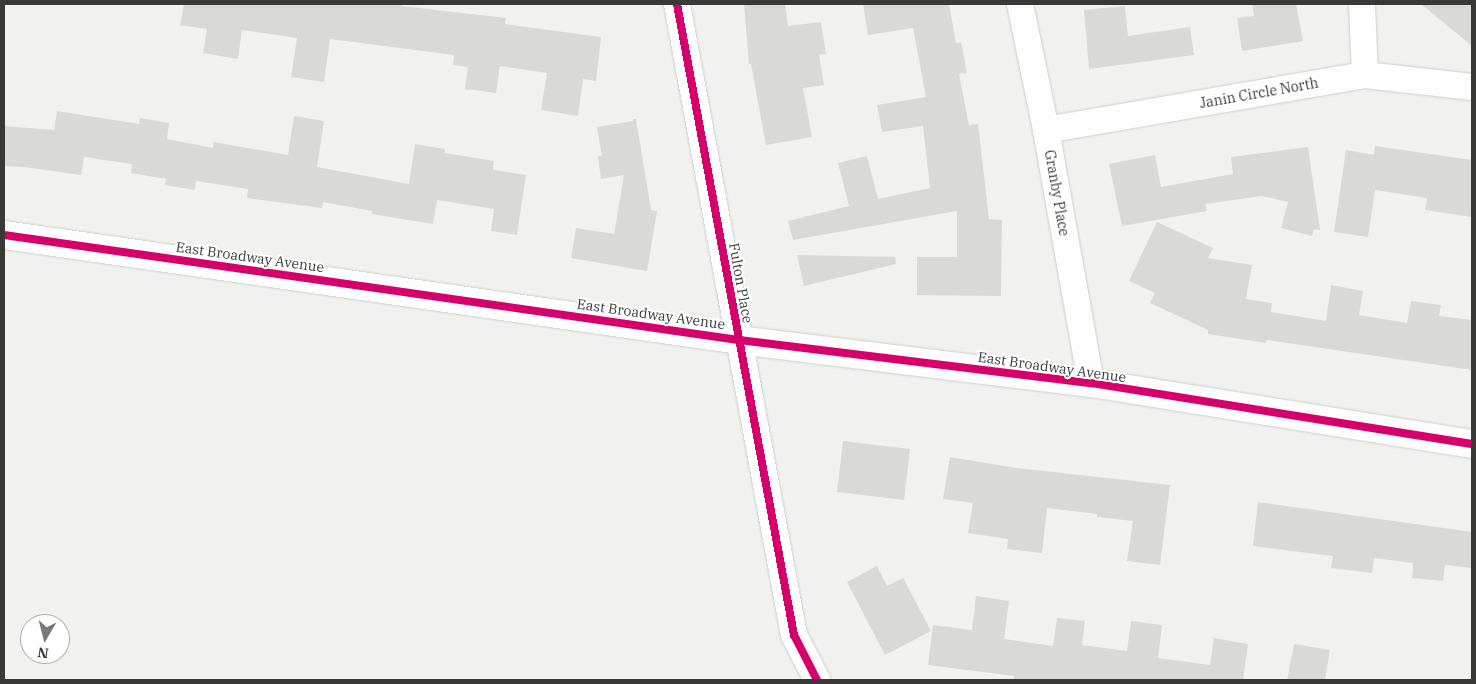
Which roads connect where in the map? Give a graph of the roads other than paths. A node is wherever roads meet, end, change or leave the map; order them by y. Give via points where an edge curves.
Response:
1 (677, 4) edge
2 (1020, 4) edge
3 (1362, 4) edge
4 (1365, 75) junction
5 (1472, 87) edge
6 (1046, 130) junction
7 (4, 235) edge
8 (738, 340) junction
9 (1092, 383) junction
10 (1472, 444) edge
11 (817, 680) edge

1 - 8 street, Fulton Place
2 - 6 street, Granby Place
3 - 4 street
4 - 5 street, Janin Circle North
4 - 6 street, Janin Circle North
6 - 9 street, Granby Place
7 - 8 street, East Broadway Avenue
8 - 9 street, East Broadway Avenue
8 - 11 street, Fulton Place via 794,635
9 - 10 street, East Broadway Avenue

